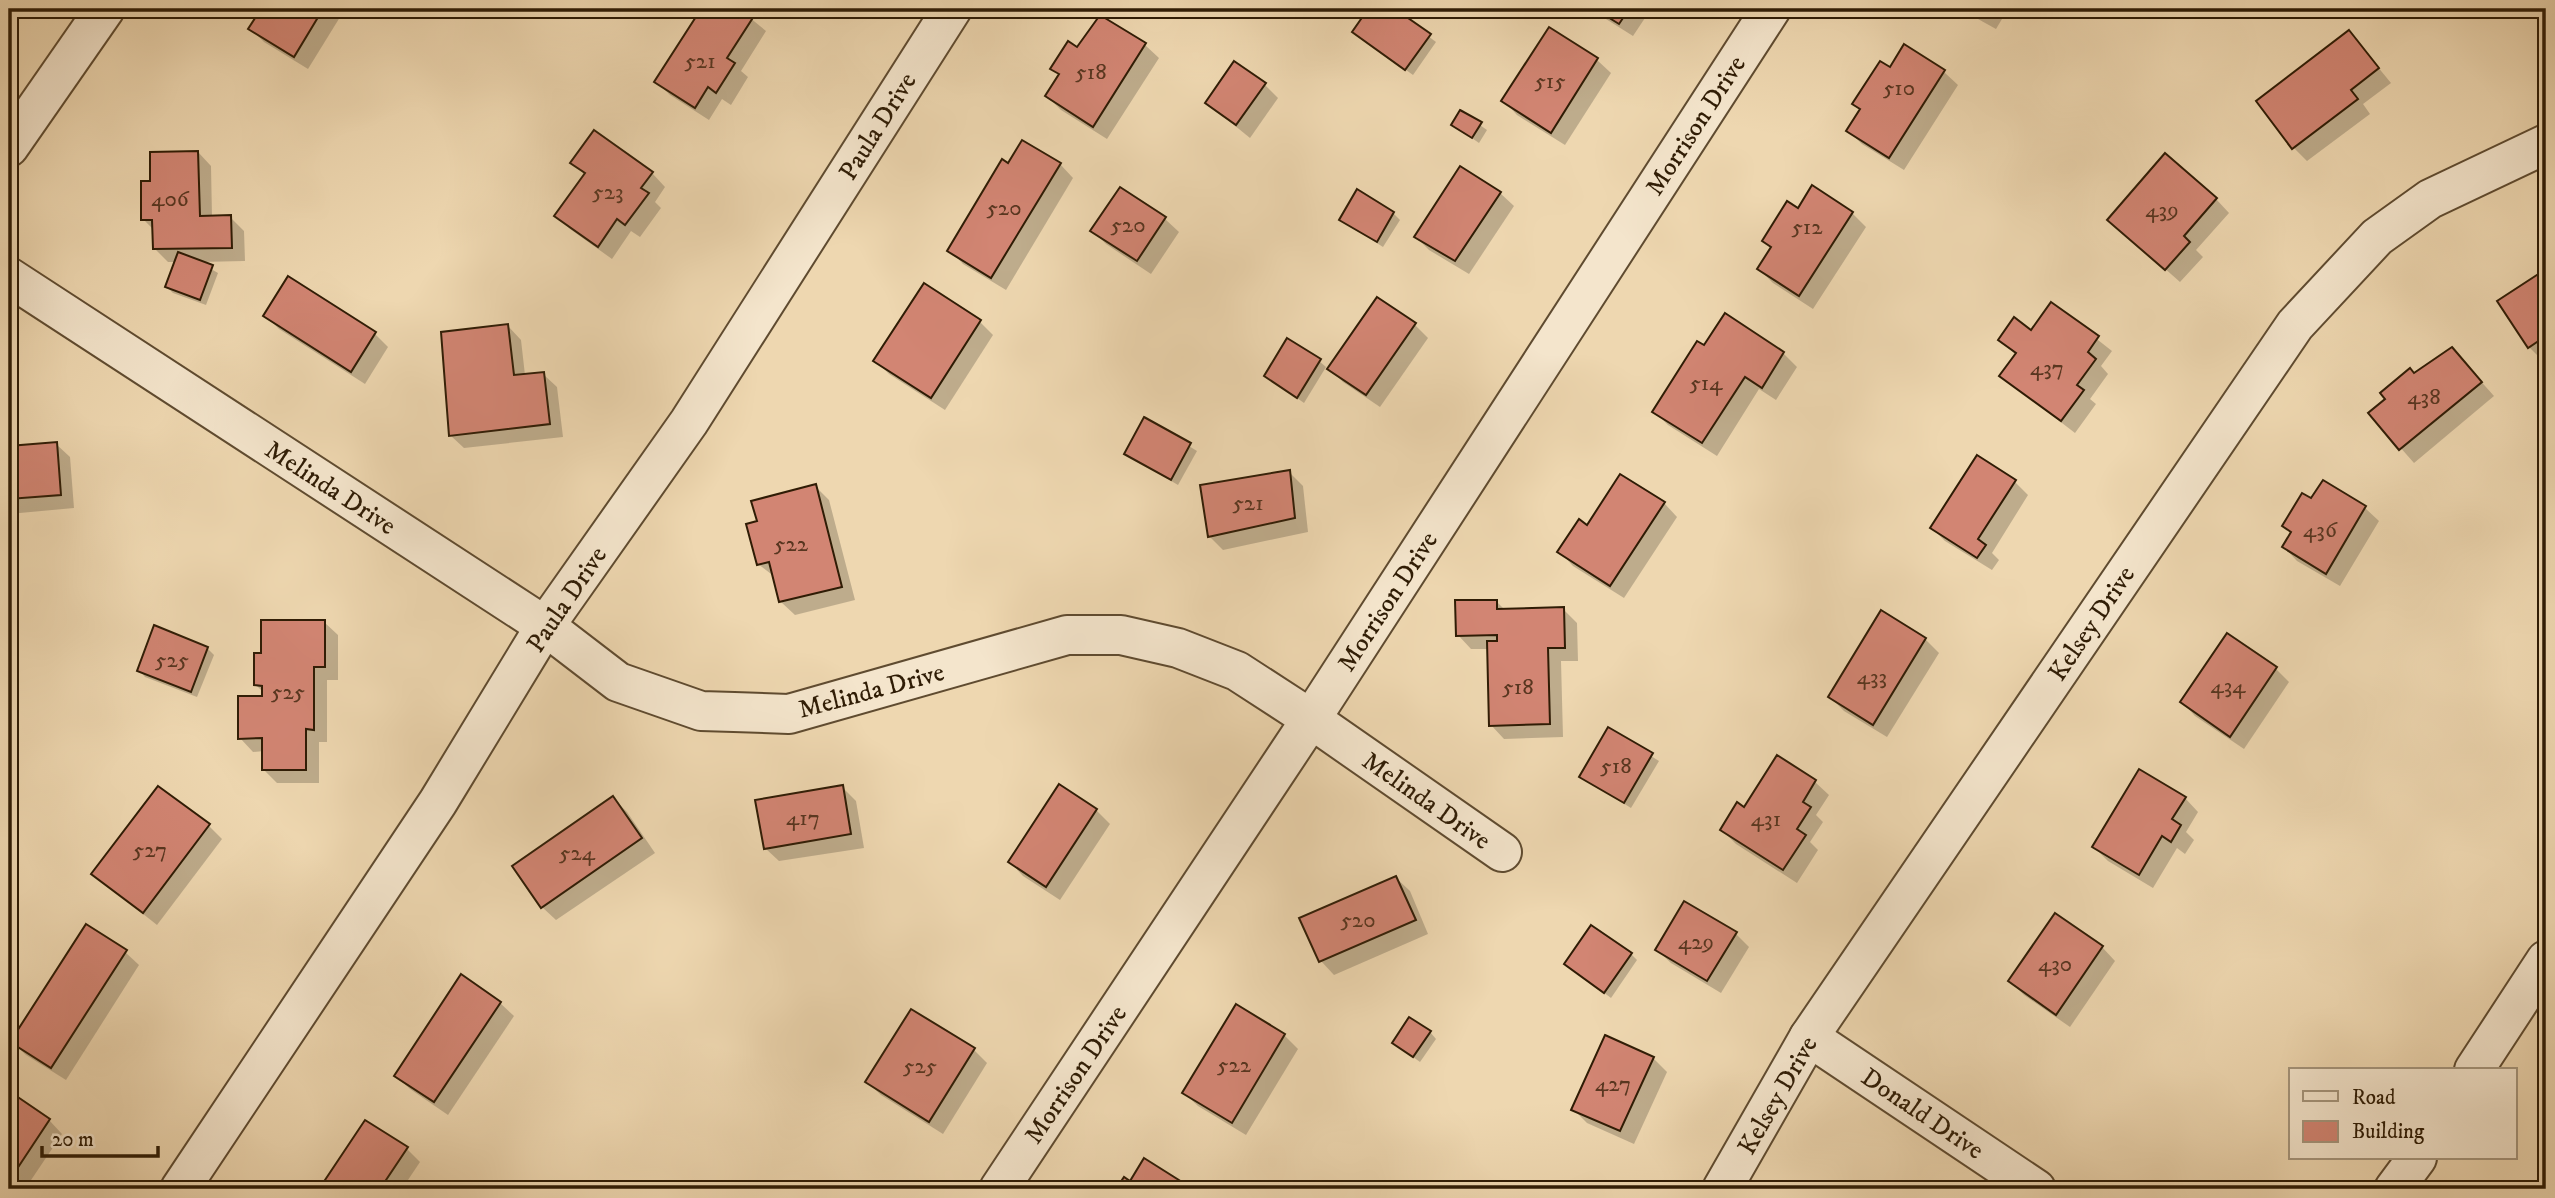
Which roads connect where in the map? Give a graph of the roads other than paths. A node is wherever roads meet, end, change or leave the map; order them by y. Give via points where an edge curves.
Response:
1 (106, 9) edge
2 (952, 9) edge
3 (1771, 9) edge
4 (2546, 144) edge
5 (9, 147) edge
6 (9, 277) edge
7 (545, 626) junction
8 (1311, 719) junction
9 (1502, 852) dead end
10 (2546, 960) edge
11 (1810, 1037) junction
12 (2475, 1068) edge
13 (2416, 1160) edge
14 (180, 1189) edge
15 (999, 1189) edge
16 (1722, 1189) edge
17 (2036, 1189) edge
18 (2395, 1189) edge

1 - 5 street
2 - 7 street, Paula Drive via 689,422
3 - 8 street, Morrison Drive
4 - 11 street, Kelsey Drive via 2430,199 2377,237 2295,325
6 - 7 street, Melinda Drive
7 - 8 street, Melinda Drive via 618,682 701,711 789,714 1067,635 1121,635 1178,648 1237,671
7 - 14 street, Paula Drive via 438,802
8 - 9 street, Melinda Drive
8 - 15 street, Morrison Drive
10 - 12 street
11 - 16 street, Kelsey Drive
11 - 17 street, Donald Drive
13 - 18 street

